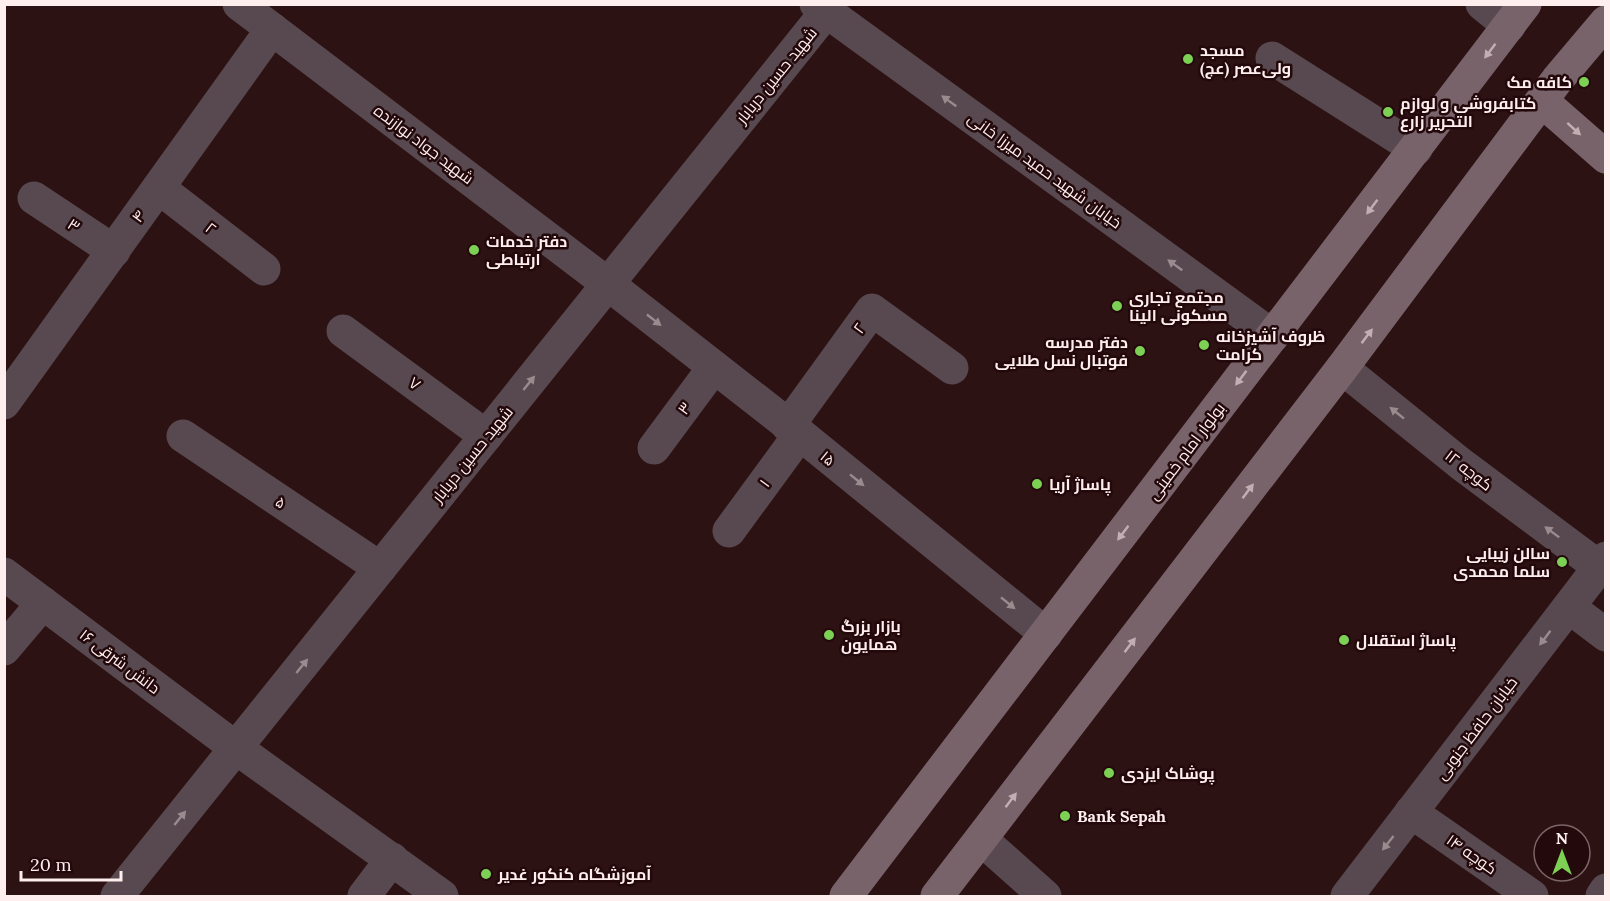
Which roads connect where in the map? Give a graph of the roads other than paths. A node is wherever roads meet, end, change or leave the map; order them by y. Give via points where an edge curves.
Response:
1 (239, 4) edge
2 (1482, 4) edge
3 (824, 7) edge
4 (1517, 15) edge
5 (1605, 22) edge
6 (272, 29) junction
7 (1272, 58) dead end
8 (1542, 101) junction
9 (1416, 149) junction
10 (1605, 157) edge
11 (159, 188) junction
12 (34, 198) dead end
13 (114, 251) junction
14 (264, 269) dead end
15 (608, 284) junction
16 (344, 331) dead end
17 (1274, 336) junction
18 (714, 367) junction
19 (952, 368) dead end
20 (1342, 368) junction
21 (4, 403) edge
22 (794, 430) junction
23 (183, 436) dead end
24 (486, 436) junction
25 (654, 448) dead end
26 (729, 531) dead end
27 (1602, 563) edge
28 (380, 568) junction
29 (4, 574) edge
30 (43, 603) junction
31 (1569, 607) junction
32 (1046, 634) junction
33 (1605, 635) edge
34 (4, 649) edge
35 (236, 748) junction
36 (1412, 812) junction
37 (981, 839) junction
38 (392, 859) junction
39 (1605, 890) edge
40 (120, 896) edge
41 (364, 897) edge
42 (442, 897) edge
43 (846, 897) edge
44 (937, 897) edge
45 (1045, 897) edge
46 (1347, 897) edge
47 (1532, 897) edge
48 (1602, 897) edge

1 - 6 street, شهید جواد نوازنده
2 - 4 street
3 - 15 street, شهید حسین دریابار
17 -> 3 street, خیابان شهید حمید میرزا خانی
4 -> 9 main road, بولوار امام خمینی
5 - 8 main road
6 - 11 street, ۴
6 - 15 street, شهید جواد نوازنده
7 - 9 street
8 -> 10 main road
20 -> 8 main road
9 -> 17 main road, بولوار امام خمینی
11 - 13 street, ۴
11 - 14 street, ۲
12 - 13 street, ۳
13 - 21 street, ۴
15 -> 18 street, ۱۵
24 -> 15 street, شهید حسین دریابار
16 - 24 street, ۷
17 -> 32 main road, بولوار امام خمینی
18 - 22 street, ۱۵
18 - 25 street, ۳
19 - 22 street, ۲ via 872,310
27 -> 20 street, کوچه ۱۲ via 1461,464
37 -> 20 main road
22 - 26 street, ۱
22 -> 32 street, ۱۵
23 - 28 street, ۵
24 - 28 street, شهید حسین دریابار
27 - 31 street, خیابان حافظ جنوبی
35 -> 28 street, شهید حسین دریابار
29 - 30 street, دانش شرقی ۱۶
30 - 34 street
30 - 35 street, دانش شرقی ۱۶
31 - 33 street
31 -> 36 street, خیابان حافظ جنوبی
32 - 43 main road, بولوار امام خمینی
35 - 38 street, دانش شرقی ۱۶
40 -> 35 street, شهید حسین دریابار
36 -> 46 street, خیابان حافظ جنوبی
36 - 47 street, کوچه ۱۴
37 - 44 main road
37 - 45 street
38 - 41 street
38 - 42 street, دانش شرقی ۱۶
39 - 48 street

